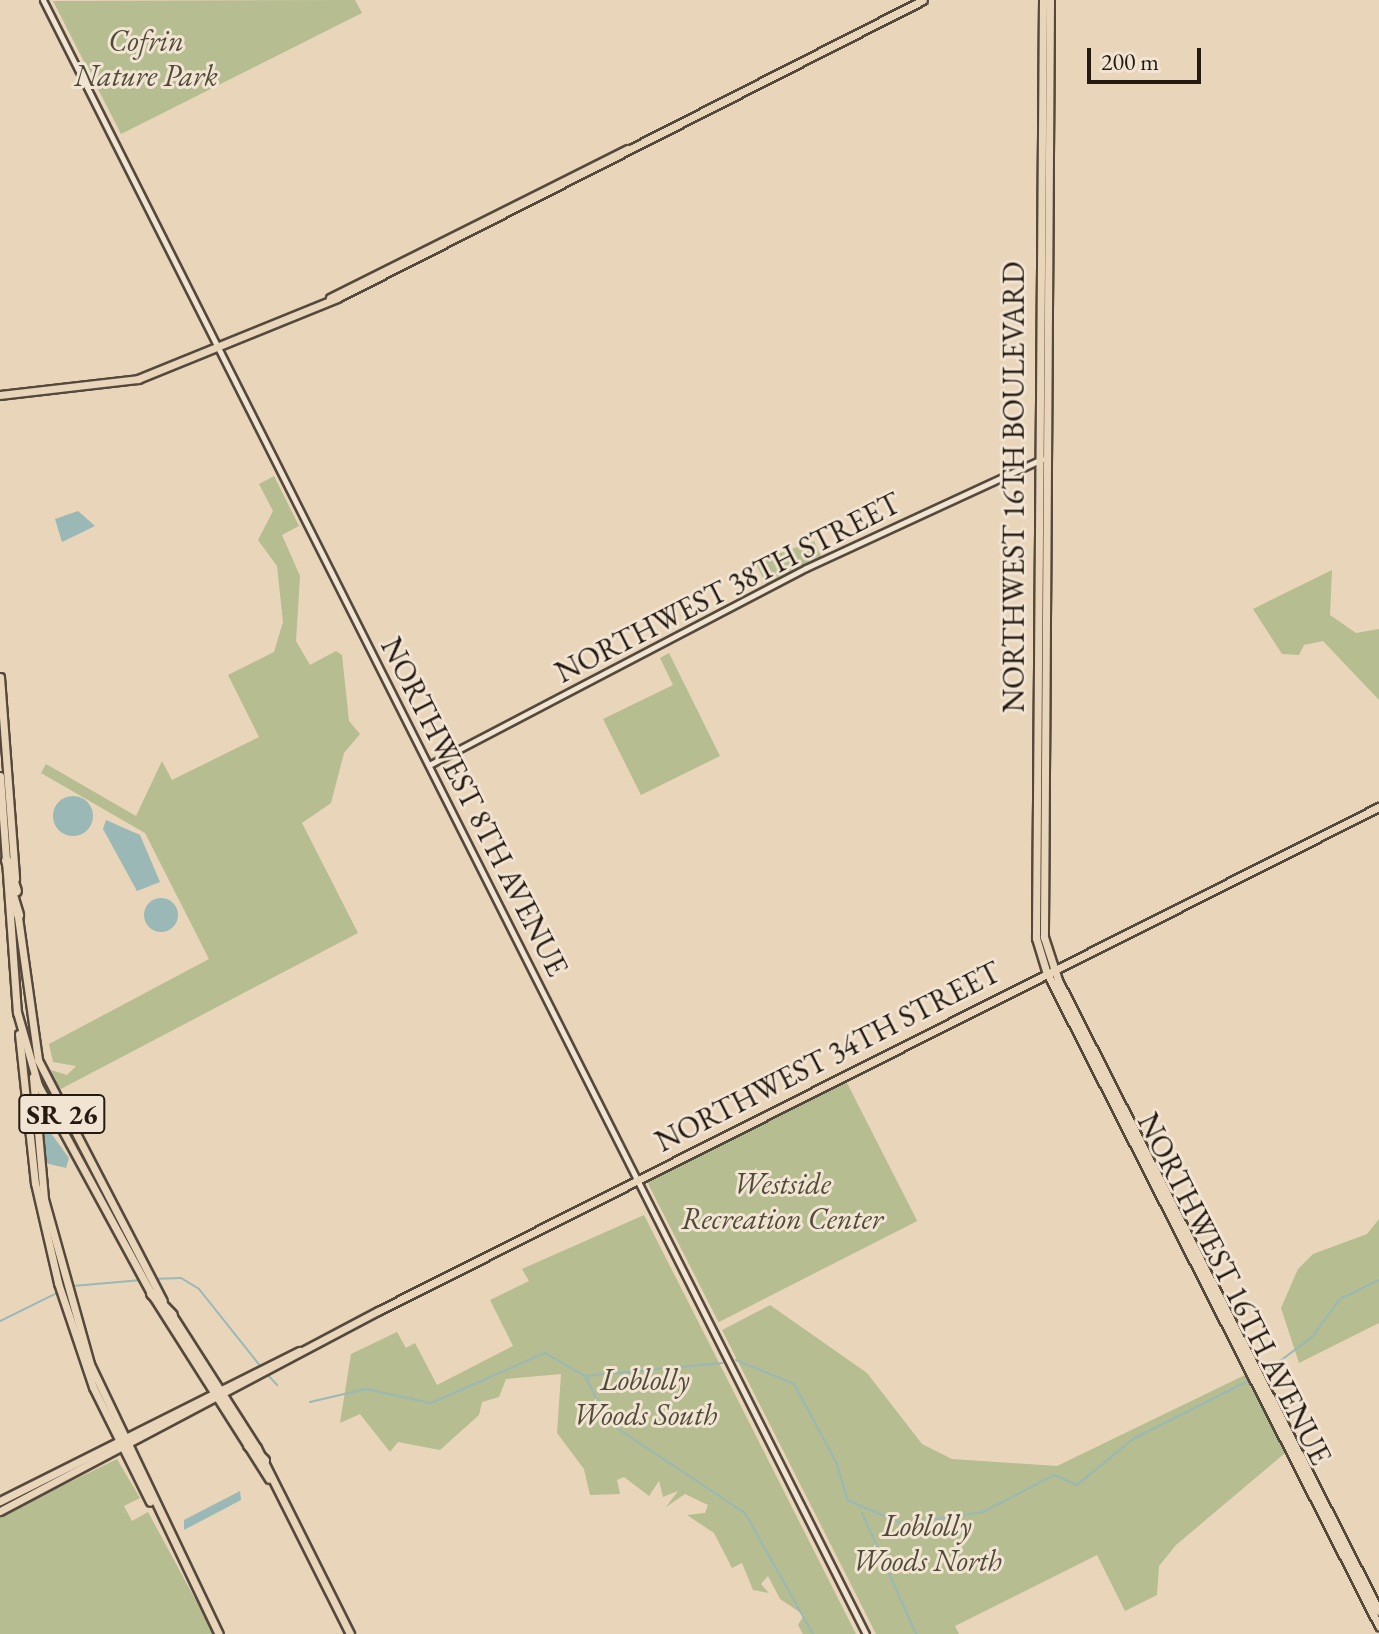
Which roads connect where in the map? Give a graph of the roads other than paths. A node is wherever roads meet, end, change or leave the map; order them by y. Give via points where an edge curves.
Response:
1 (43, 0) edge
2 (923, 0) edge
3 (1043, 0) edge
4 (1050, 0) edge
5 (1046, 40) junction
6 (219, 348) junction
7 (0, 395) edge
8 (1047, 457) junction
9 (0, 677) edge
10 (429, 765) junction
11 (0, 776) edge
12 (1379, 807) edge
13 (6, 860) joint
14 (12, 888) junction
15 (18, 915) joint
16 (1050, 971) junction
17 (17, 1012) junction
18 (31, 1034) junction
19 (33, 1071) junction
20 (31, 1153) junction
21 (39, 1171) junction
22 (638, 1179) junction
23 (141, 1269) junction
24 (61, 1282) junction
25 (154, 1292) junction
26 (172, 1315) joint
27 (218, 1393) junction
28 (122, 1444) junction
29 (248, 1445) junction
30 (264, 1460) junction
31 (0, 1501) edge
32 (0, 1511) edge
33 (292, 1519) junction
34 (1368, 1596) junction
35 (1379, 1611) edge
36 (1379, 1626) edge
37 (219, 1634) edge
38 (350, 1634) edge
39 (866, 1634) edge

1 - 6 street, NORTHWEST 8TH AVENUE
2 - 6 main road via 330,298
3 - 5 main road
4 - 5 main road, NORTHWEST 16TH BOULEVARD
5 - 8 main road, NORTHWEST 16TH BOULEVARD
5 - 8 main road, NORTHWEST 16TH BOULEVARD
6 - 7 main road via 110,385
6 - 10 street, NORTHWEST 8TH AVENUE
8 - 10 street, NORTHWEST 38TH STREET via 806,568
8 - 16 main road, NORTHWEST 16TH BOULEVARD via 1041,900
9 - 14 main road, SR 26
10 - 22 street, NORTHWEST 8TH AVENUE
11 - 13 main road
12 - 16 main road, NORTHWEST 34TH STREET
13 - 14 highway
14 - 15 highway
14 - 17 main road, SR 26
15 - 18 main road, SR 26
16 - 22 main road, NORTHWEST 34TH STREET
16 - 34 main road, NORTHWEST 16TH AVENUE
17 - 19 main road, SR 26
17 - 20 main road
18 - 19 main road
18 - 23 main road, SR 26 via 60,1110
19 - 21 main road
19 - 23 main road, SR 26
20 - 21 main road
20 - 24 main road
21 - 24 main road
22 - 27 main road, NORTHWEST 34TH STREET
22 - 39 street, NORTHWEST 8TH AVENUE
23 - 25 main road, SR 26
24 - 28 main road
25 - 26 highway
25 - 27 main road, SR 26
26 - 27 main road, SR 26
27 - 28 main road, NORTHWEST 34TH STREET
27 - 29 main road, SR 26
27 - 30 main road, SR 26
28 - 31 main road
28 - 32 main road
28 - 37 main road
29 - 30 highway
29 - 33 main road, SR 26
30 - 33 main road, SR 26
33 - 38 main road, SR 26
34 - 35 main road, NORTHWEST 16TH AVENUE
34 - 36 main road, NORTHWEST 16TH AVENUE

